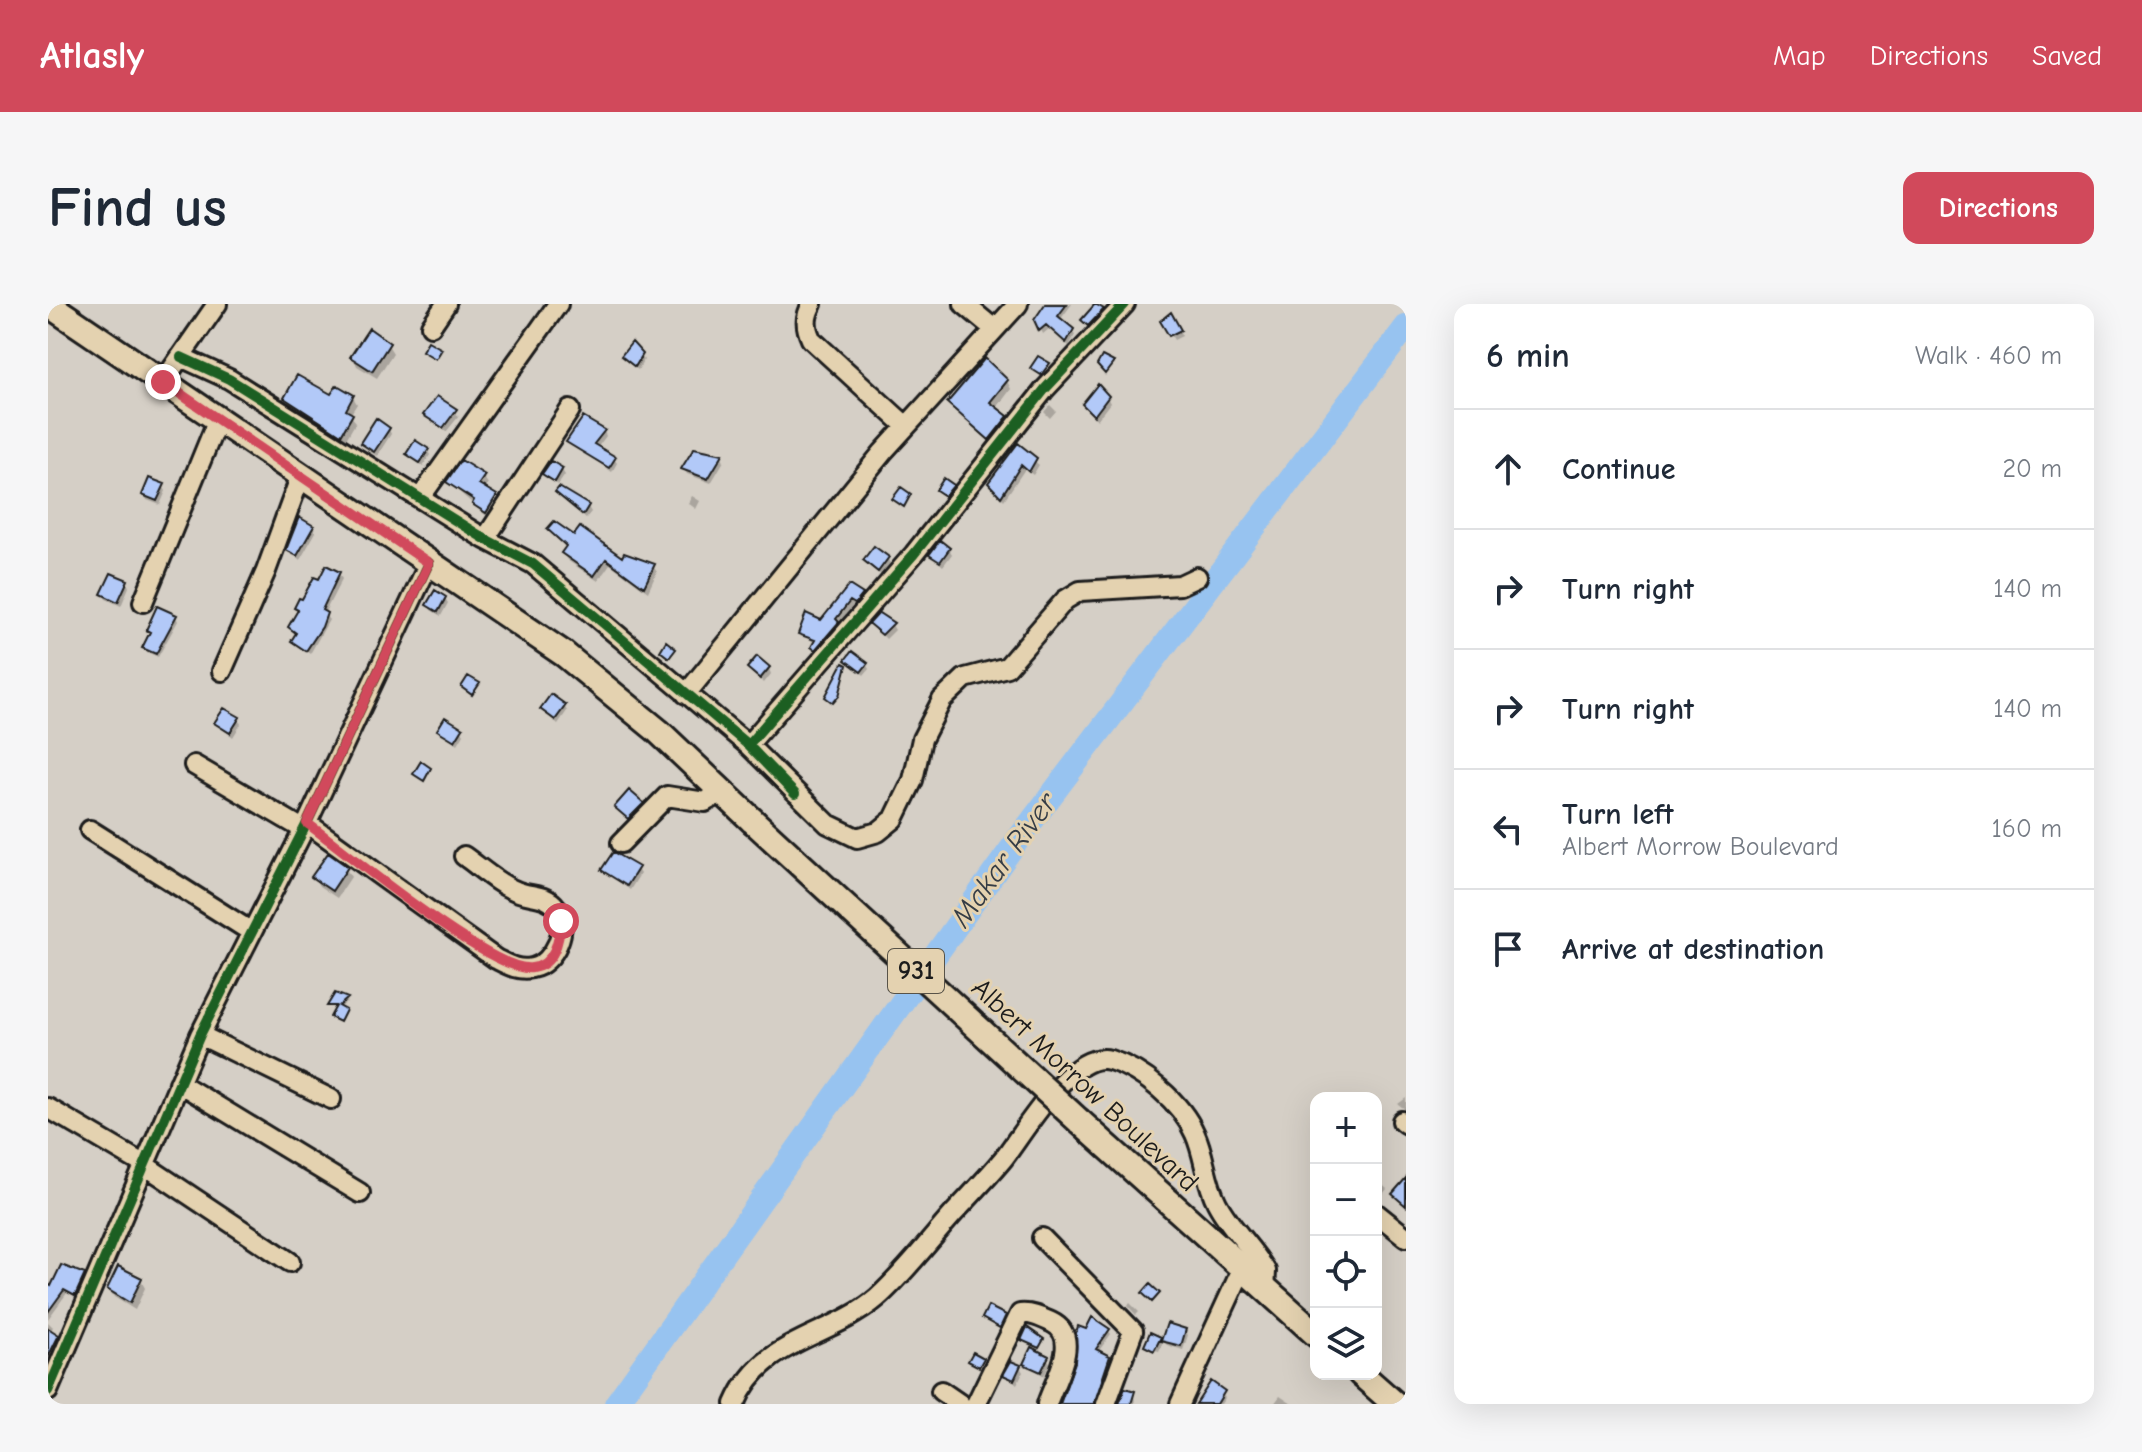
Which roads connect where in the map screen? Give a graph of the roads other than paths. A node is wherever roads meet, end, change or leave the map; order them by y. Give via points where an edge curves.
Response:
1 (48, 304) edge
2 (217, 304) edge
3 (446, 304) edge
4 (558, 304) edge
5 (812, 304) edge
6 (964, 304) edge
7 (1018, 304) edge
8 (1125, 304) edge
9 (431, 326) dead end
10 (993, 328) junction
11 (181, 357) junction
12 (163, 382) junction
13 (570, 410) dead end
14 (218, 419) junction
15 (906, 426) junction
16 (301, 475) junction
17 (420, 498) junction
18 (485, 539) junction
19 (429, 563) junction
20 (1197, 577) dead end
21 (143, 602) dead end
22 (222, 671) dead end
23 (686, 694) junction
24 (748, 745) junction
25 (194, 765) dead end
26 (723, 792) junction
27 (305, 826) junction
28 (90, 830) dead end
29 (621, 843) dead end
30 (464, 856) dead end
31 (250, 931) junction
32 (200, 1035) junction
33 (179, 1083) junction
34 (331, 1099) dead end
35 (48, 1108) edge
36 (143, 1164) junction
37 (360, 1193) dead end
38 (1382, 1218) edge
39 (1406, 1237) edge
40 (1042, 1238) dead end
41 (290, 1262) dead end
42 (1242, 1269) junction
43 (1265, 1290) junction
44 (1310, 1329) edge
45 (1368, 1380) edge
46 (49, 1384) edge
47 (941, 1391) dead end
48 (63, 1404) edge
49 (735, 1404) edge
50 (960, 1404) edge
51 (976, 1404) edge
52 (1047, 1404) edge
53 (1106, 1404) edge
54 (1180, 1404) edge
55 (1395, 1404) edge

1 - 12 main road, Albert Morrow Boulevard / 931
2 - 11 street
3 - 9 street
4 - 17 street
5 - 15 street via 806,328 811,339
6 - 10 street
7 - 10 street
8 - 24 street via 1045,389 914,554
10 - 15 street
11 - 12 street
11 - 17 street via 242,386
12 - 14 main road, Albert Morrow Boulevard / 931
13 - 18 street
14 - 16 main road, Albert Morrow Boulevard / 931
14 - 21 street
15 - 23 street
16 - 19 main road, Albert Morrow Boulevard / 931
16 - 22 street
17 - 18 street
18 - 23 street via 533,564
19 - 26 main road, Albert Morrow Boulevard / 931 via 605,686
19 - 27 street
20 - 24 street via 1180,585 1080,591 1065,600 1007,667 965,678 952,687 932,715 903,804 878,832 857,838 842,833
23 - 24 street
25 - 27 street
26 - 29 street via 705,802 667,796
26 - 42 main road, Albert Morrow Boulevard / 931, bridge
27 - 30 street via 496,959 521,969 544,964 553,954 561,921 557,907 507,886
27 - 31 street
28 - 31 street
31 - 32 street
32 - 33 street
32 - 34 street
33 - 36 street
33 - 37 street
35 - 36 street
36 - 41 street
36 - 46 street
38 - 39 street
40 - 53 street via 1133,1331
42 - 43 main road, Albert Morrow Boulevard / 931
42 - 54 street
43 - 44 main road, Albert Morrow Boulevard / 931
43 - 49 street via 1266,1271 1218,1206 1186,1117 1150,1082 1109,1060 1097,1060 1074,1072 1034,1114 1005,1156 875,1299 769,1358 743,1385
45 - 55 main road
46 - 48 street
47 - 50 street
51 - 52 street via 1020,1314 1028,1313 1064,1332 1064,1358

